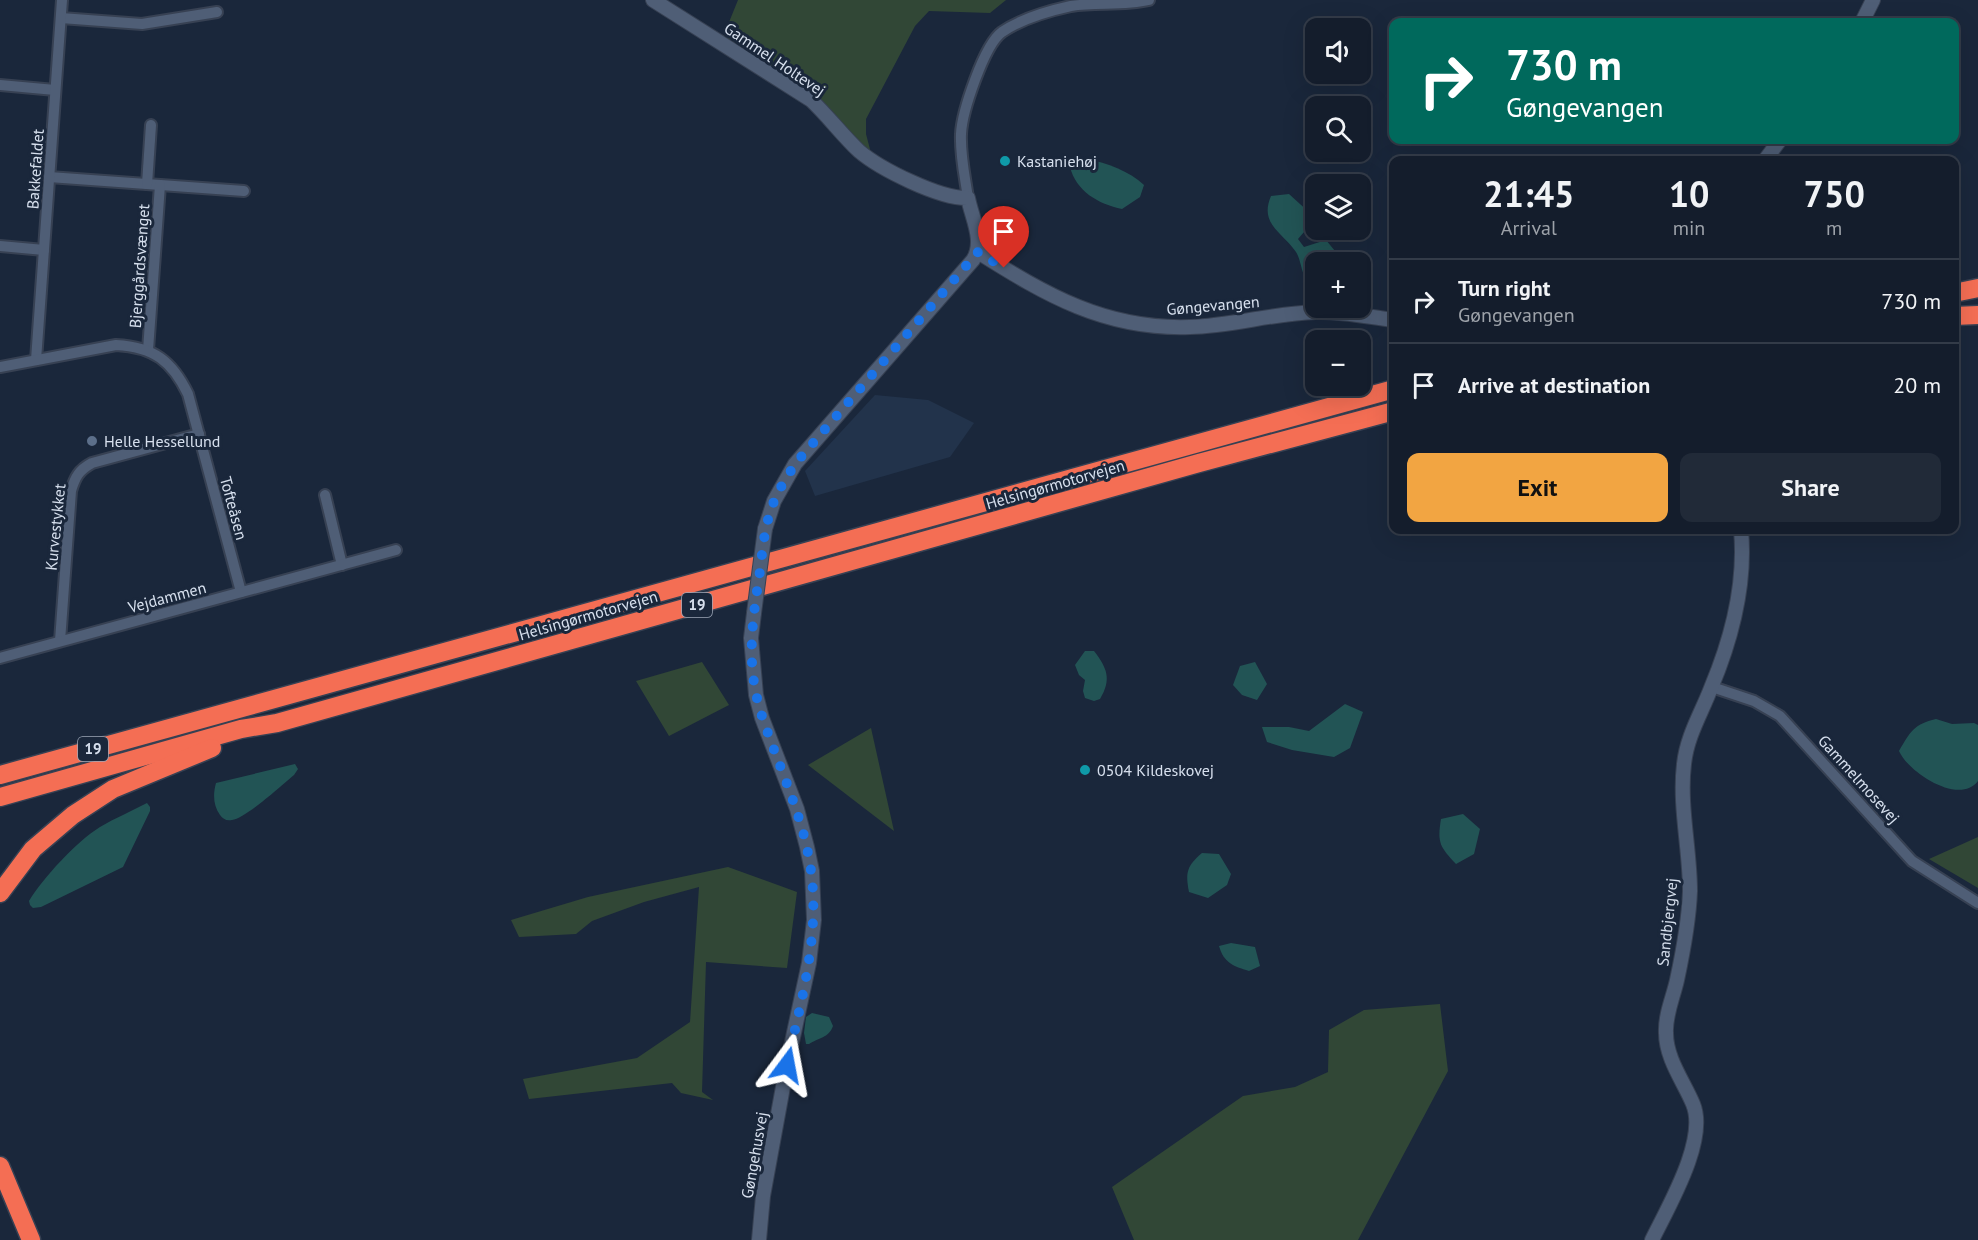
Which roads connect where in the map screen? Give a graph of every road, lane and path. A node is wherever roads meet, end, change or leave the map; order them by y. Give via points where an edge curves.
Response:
1 (62, 0) edge
2 (653, 0) edge
3 (1149, 0) edge
4 (1874, 0) edge
5 (218, 12) dead end
6 (61, 18) junction
7 (1864, 18) edge
8 (0, 85) edge
9 (55, 90) junction
10 (151, 125) dead end
11 (49, 177) junction
12 (147, 184) junction
13 (160, 185) junction
14 (244, 191) dead end
15 (968, 198) junction
16 (0, 246) edge
17 (44, 250) junction
18 (978, 252) junction
19 (1978, 288) edge
20 (1959, 293) edge
21 (1959, 294) edge
22 (1978, 295) edge
23 (1978, 315) edge
24 (1959, 316) edge
25 (1389, 320) edge
26 (148, 350) junction
27 (36, 360) junction
28 (0, 367) edge
29 (1389, 390) edge
30 (1389, 412) edge
31 (199, 434) junction
32 (326, 495) dead end
33 (1740, 534) edge
34 (396, 550) dead end
35 (342, 565) junction
36 (241, 592) junction
37 (60, 641) junction
38 (0, 658) edge
39 (1712, 687) junction
40 (277, 723) junction
41 (0, 775) edge
42 (0, 797) edge
43 (0, 893) edge
44 (1978, 903) edge
45 (1, 1172) edge
46 (30, 1240) edge
47 (759, 1240) edge
48 (1652, 1240) edge

1 - 6 street, Bakkefaldet
2 - 15 street, Gammel Holtevej via 811,100 872,161 947,196
3 - 15 street via 1068,7 1030,18 1001,33 990,45 964,114 961,133
4 - 7 street
5 - 6 street via 142,24
6 - 9 street, Bakkefaldet
8 - 9 street
9 - 11 street, Bakkefaldet
10 - 12 street, Bjerggårdsvænget
11 - 12 street, Bjerggårdsvænget
11 - 17 street, Bakkefaldet
12 - 13 street, Bjerggårdsvænget
13 - 14 street, Bjerggårdsvænget
13 - 26 street, Bjerggårdsvænget
15 - 18 street via 979,238
16 - 17 street
17 - 27 street, Bakkefaldet
18 - 25 street, Gøngevangen via 1038,290 1069,304 1138,324 1189,327 1319,311
18 - 47 street, Gøngehusvej, bridge via 795,464 777,494 765,529 751,638 756,695 807,847 814,920 810,963 763,1196
19 - 20 highway
21 - 22 highway
23 - 24 highway
26 - 27 street, Tofteåsen via 116,345
26 - 31 street, Tofteåsen via 178,374
27 - 28 street, Tofteåsen
29 - 41 highway, Helsingørmotorvejen / 19
30 - 40 highway, Helsingørmotorvejen / 19
31 - 36 street, Tofteåsen
31 - 37 street, Kurvestykket via 92,463 75,477
32 - 35 street
33 - 39 street, Sandbjergvej via 1742,574 1736,611
34 - 35 street, Vejdammen
35 - 36 street, Vejdammen
36 - 37 street, Vejdammen
37 - 38 street, Vejdammen
39 - 44 street, Gammelmosevej via 1754,701 1780,716 1912,861
39 - 48 street, Sandbjergvej via 1694,726 1683,765 1690,891 1683,950 1665,1031 1669,1054 1694,1106 1696,1131 1676,1191
40 - 42 highway, Helsingørmotorvejen / 19 via 241,729
40 - 43 highway via 113,789 73,815 33,849
45 - 46 highway

